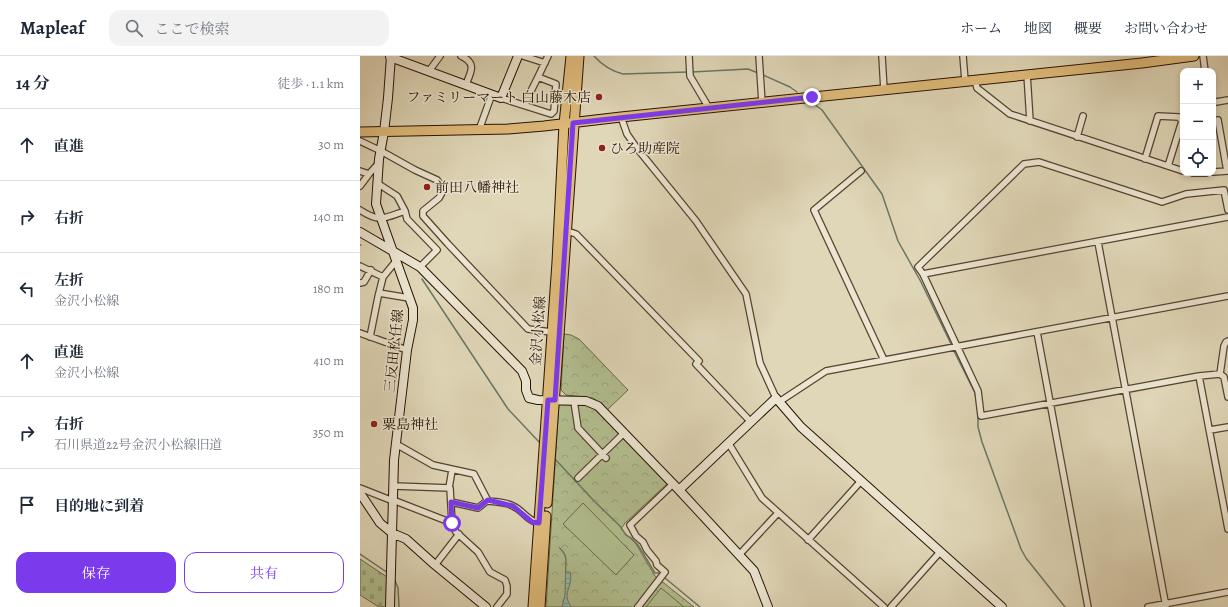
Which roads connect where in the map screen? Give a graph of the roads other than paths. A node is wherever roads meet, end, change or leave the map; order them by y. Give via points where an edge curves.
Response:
1 (440, 56) edge
2 (461, 56) edge
3 (518, 56) edge
4 (523, 56) edge
5 (548, 56) edge
6 (571, 56) edge
7 (579, 56) edge
8 (689, 56) edge
9 (759, 56) edge
10 (882, 56) edge
11 (963, 56) edge
12 (1194, 56) edge
13 (1203, 56) edge
14 (390, 57) edge
15 (406, 59) edge
16 (1141, 60) edge
17 (545, 63) junction
18 (1205, 68) edge
19 (429, 71) junction
20 (1027, 74) junction
21 (538, 77) junction
22 (974, 80) junction
23 (964, 82) junction
24 (466, 84) junction
25 (884, 90) junction
26 (492, 94) junction
27 (501, 98) junction
28 (1228, 100) edge
29 (1216, 102) dead end
30 (762, 103) junction
31 (524, 105) junction
32 (708, 108) junction
33 (1083, 116) dead end
34 (621, 117) junction
35 (1216, 120) edge
36 (1030, 121) junction
37 (569, 123) junction
38 (479, 130) junction
39 (360, 132) edge
40 (384, 132) junction
41 (1077, 137) junction
42 (360, 141) edge
43 (381, 151) junction
44 (1145, 159) junction
45 (379, 162) junction
46 (1168, 166) junction
47 (1180, 170) edge
48 (360, 171) edge
49 (861, 171) dead end
50 (1227, 171) edge
51 (1216, 172) edge
52 (369, 174) junction
53 (377, 183) junction
54 (360, 186) edge
55 (360, 210) edge
56 (1228, 210) edge
57 (405, 211) junction
58 (1228, 217) edge
59 (381, 219) junction
60 (567, 231) junction
61 (360, 232) edge
62 (1098, 242) junction
63 (392, 250) junction
64 (396, 261) junction
65 (360, 266) edge
66 (420, 266) junction
67 (371, 270) junction
68 (922, 274) junction
69 (383, 277) junction
70 (360, 283) edge
71 (379, 293) junction
72 (1228, 296) edge
73 (409, 298) junction
74 (1112, 317) junction
75 (552, 332) junction
76 (1037, 332) junction
77 (360, 333) edge
78 (370, 337) junction
79 (1228, 341) edge
80 (958, 347) junction
81 (408, 350) junction
82 (884, 360) junction
83 (1199, 376) junction
84 (1224, 376) edge
85 (1124, 389) junction
86 (1228, 397) edge
87 (551, 400) junction
88 (777, 400) junction
89 (574, 401) junction
90 (1049, 404) junction
91 (750, 422) junction
92 (1228, 427) edge
93 (1210, 430) junction
94 (624, 433) junction
95 (396, 444) junction
96 (729, 444) junction
97 (604, 456) junction
98 (452, 470) junction
99 (578, 478) dead end
100 (861, 481) junction
101 (394, 486) junction
102 (676, 487) junction
103 (360, 488) edge
104 (449, 488) junction
105 (360, 493) edge
106 (488, 500) junction
107 (393, 501) junction
108 (451, 502) junction
109 (778, 513) junction
110 (452, 523) junction
111 (539, 523) junction
112 (1228, 529) edge
113 (392, 533) junction
114 (459, 534) junction
115 (808, 540) junction
116 (940, 552) junction
117 (739, 555) junction
118 (434, 565) junction
119 (1228, 592) edge
120 (1166, 605) edge
121 (390, 607) edge
122 (486, 607) edge
123 (497, 607) edge
124 (533, 607) edge
125 (540, 607) edge
126 (638, 607) edge
127 (768, 607) edge
128 (884, 607) edge
129 (891, 607) edge
130 (1002, 607) edge
131 (1088, 607) edge
132 (1148, 607) edge

1 - 19 street
2 - 24 street via 468,59 471,64
3 - 27 street
4 - 17 street
5 - 17 street
6 - 37 main road, 金沢小松線
7 - 37 main road, 金沢小松線
8 - 32 street via 690,76
9 - 30 street
10 - 25 street
11 - 23 street
12 - 16 main road
13 - 18 street
14 - 15 street
14 - 40 street, 三反田松任線
15 - 19 street
16 - 20 main road
17 - 21 street
19 - 24 street
20 - 22 main road
20 - 36 street
21 - 31 street
21 - 31 street via 556,84 554,111 551,114
22 - 23 main road
22 - 36 street via 977,88 1010,114
23 - 25 main road
24 - 26 street
25 - 30 main road
26 - 27 street
26 - 38 street
27 - 31 street
28 - 29 street
30 - 32 main road
32 - 34 main road
33 - 41 street
34 - 37 main road
34 - 88 street via 627,134 636,147 696,221 746,294 760,363
35 - 50 street via 1218,120
36 - 41 street
37 - 38 main road
37 - 60 main road, 金沢小松線
37 - 75 main road, 金沢小松線
38 - 40 main road
39 - 40 main road
40 - 43 street, 三反田松任線
41 - 44 street
42 - 43 street
43 - 45 street, 三反田松任線
43 - 75 street via 437,180 443,191 424,211 423,216 528,329
44 - 46 street
44 - 46 street via 1158,116 1179,117 1182,121
45 - 52 street
45 - 53 street, 三反田松任線
46 - 47 street
48 - 52 street
49 - 82 street via 814,210
50 - 51 street
52 - 54 street
53 - 57 street via 397,196
53 - 59 street, 三反田松任線 via 376,204
55 - 59 street via 371,217
56 - 68 street via 1224,190 1186,194 1162,202 1039,162 1024,164 918,267
57 - 59 street
57 - 66 street via 408,219 437,250
58 - 62 street
59 - 63 street, 三反田松任線
60 - 87 main road, 金沢小松線
60 - 91 street via 576,234 699,361 696,364
61 - 63 street
62 - 68 street
62 - 74 street
63 - 64 street, 三反田松任線
63 - 66 street
64 - 69 street
64 - 73 street, 三反田松任線
65 - 67 street
66 - 87 street via 522,371 529,398
67 - 69 street
67 - 70 street via 364,282
68 - 80 street
69 - 71 street
71 - 73 street
71 - 78 street
72 - 74 street
73 - 81 street, 三反田松任線 via 413,308 413,320
74 - 76 street
74 - 85 street
75 - 87 main road, 金沢小松線
76 - 80 street
76 - 90 street
77 - 78 street
78 - 81 street
79 - 84 street via 1224,346
80 - 82 street
80 - 90 street via 978,391 981,416
81 - 95 street, 三反田松任線
82 - 88 street via 826,371
83 - 84 street
83 - 85 street
83 - 93 street
84 - 86 street
85 - 90 street
85 - 120 street
87 - 89 street
87 - 111 main road, 金沢小松線
87 - 125 main road, 金沢小松線
88 - 91 street
88 - 100 street via 801,427
89 - 94 street via 586,401 598,406
89 - 97 street via 578,428
90 - 131 street
91 - 96 street
92 - 93 street
93 - 112 street
94 - 97 street
94 - 102 street
95 - 98 street via 434,465
95 - 101 street, 三反田松任線
96 - 102 street
96 - 109 street via 762,498
97 - 99 street
98 - 104 street
98 - 106 street via 474,474
100 - 115 street
100 - 116 street
101 - 104 street
101 - 107 street, 三反田松任線
102 - 117 street
102 - 126 street via 630,525 657,565 665,572
103 - 107 street
104 - 108 street
105 - 113 street via 380,523
106 - 108 street via 478,508
106 - 111 street via 513,506 532,522
107 - 110 street
107 - 113 street, 三反田松任線
108 - 110 street
109 - 115 street
109 - 117 street
110 - 114 street
111 - 124 main road, 金沢小松線
113 - 118 street via 406,539
113 - 121 street, 三反田松任線
114 - 118 street
114 - 123 street via 478,552 490,572 505,580 507,594
115 - 128 street
116 - 129 street
116 - 130 street
117 - 127 street via 754,571
118 - 122 street
119 - 120 street
120 - 132 street

